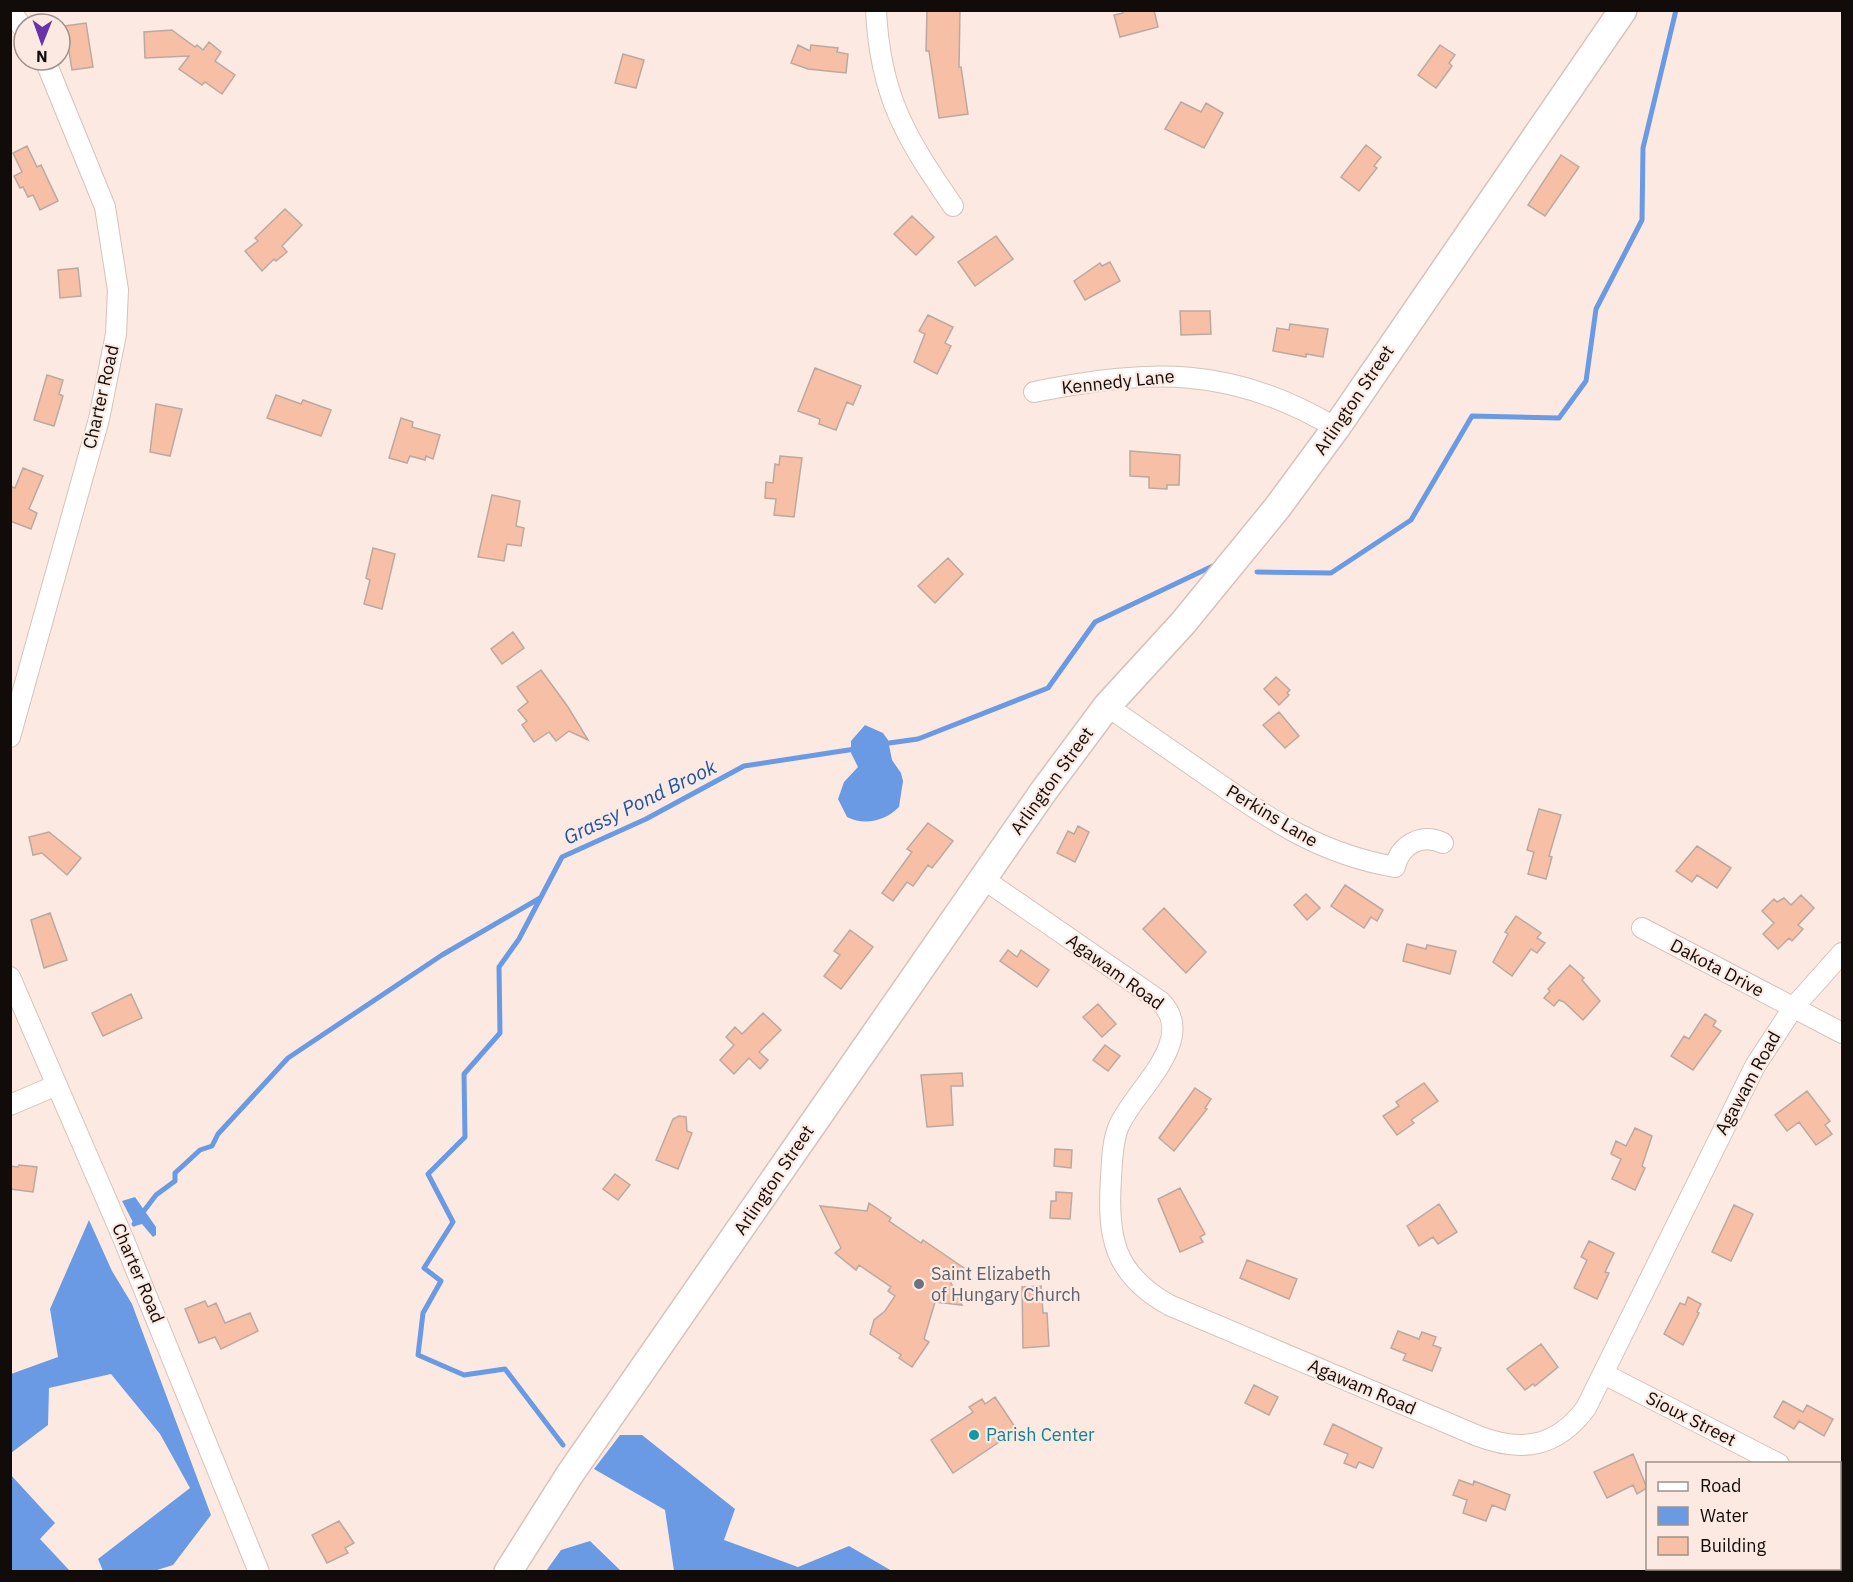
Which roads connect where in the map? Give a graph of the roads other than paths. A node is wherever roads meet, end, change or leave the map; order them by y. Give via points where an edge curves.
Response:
1 (876, 10) edge
2 (1623, 10) edge
3 (50, 72) edge
4 (953, 206) dead end
5 (1034, 392) dead end
6 (1336, 428) junction
7 (1107, 706) junction
8 (10, 737) edge
9 (1443, 843) dead end
10 (982, 878) junction
11 (1642, 927) dead end
12 (1842, 953) edge
13 (10, 977) edge
14 (1793, 1008) junction
15 (1842, 1033) edge
16 (57, 1085) junction
17 (10, 1105) edge
18 (1604, 1374) junction
19 (1775, 1462) edge
20 (259, 1572) edge
21 (508, 1572) edge

1 - 4 street via 883,75 896,114
2 - 6 street, Arlington Street
3 - 8 street, Charter Road via 105,207 118,290 116,333 99,419
5 - 6 street, Kennedy Lane via 1137,377 1203,377 1267,393
6 - 7 street, Arlington Street via 1234,561
7 - 9 street, Perkins Lane via 1272,821 1313,844 1395,867 1410,844 1423,839
7 - 10 street, Arlington Street
10 - 18 street, Agawam Road via 1160,1001 1171,1015 1173,1031 1168,1050 1121,1120 1114,1142 1111,1233 1125,1268 1143,1289 1169,1305 1504,1445 1534,1444 1561,1433 1586,1408
10 - 21 street, Arlington Street via 570,1474
11 - 14 street, Dakota Drive
12 - 14 street, Agawam Road
13 - 16 street, Charter Road
14 - 15 street, Dakota Drive
14 - 18 street, Agawam Road via 1738,1096
16 - 17 street
16 - 20 street, Charter Road via 137,1270
18 - 19 street, Sioux Street

